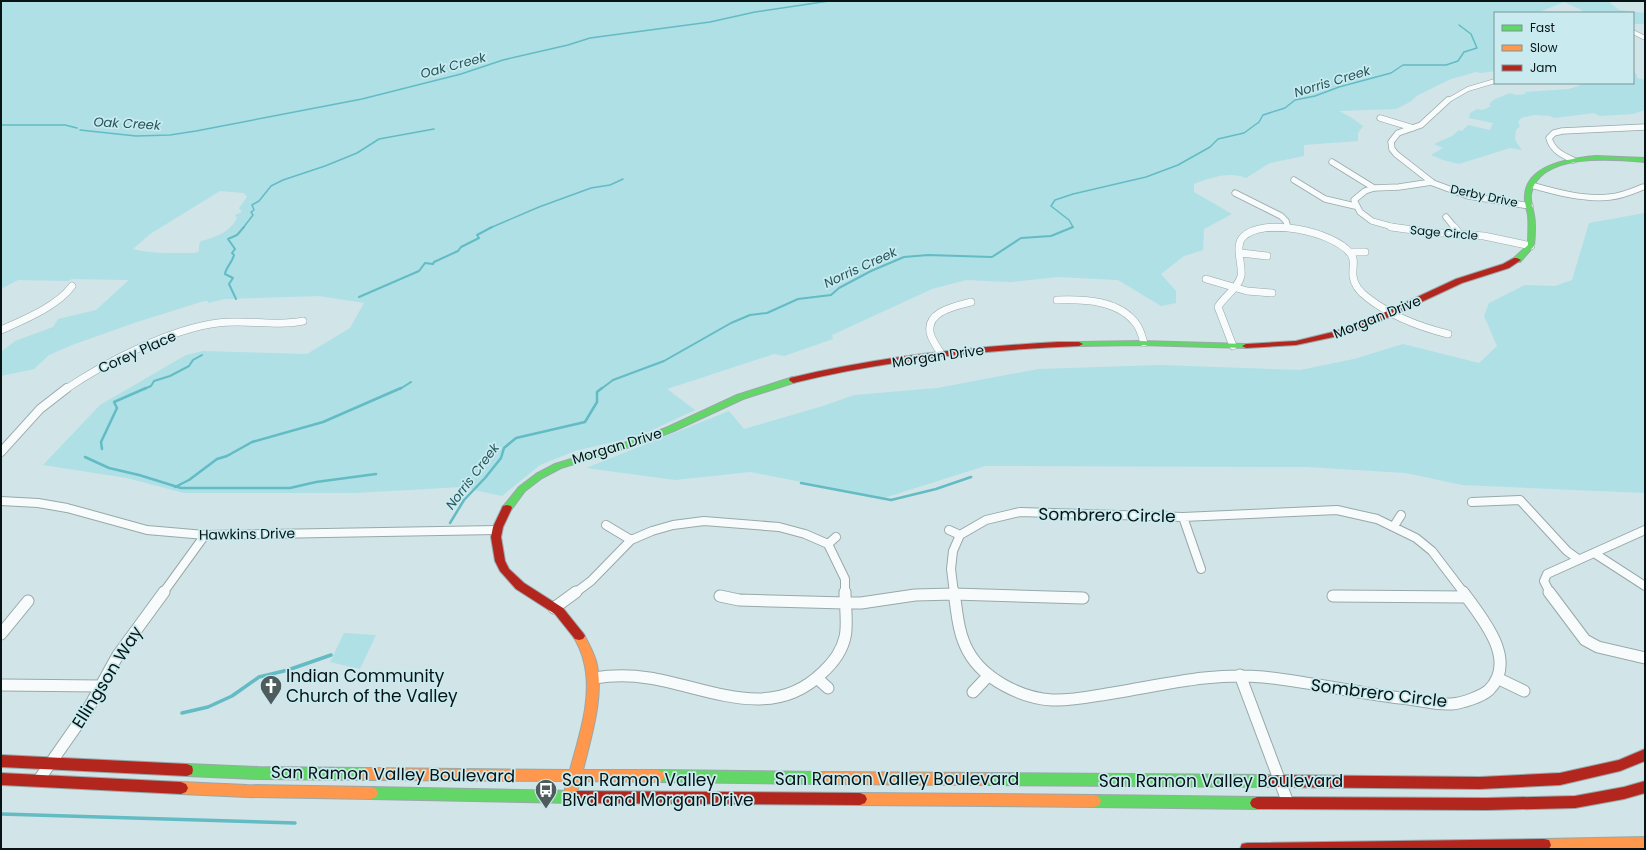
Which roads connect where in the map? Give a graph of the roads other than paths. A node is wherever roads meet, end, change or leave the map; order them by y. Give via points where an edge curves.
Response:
1 (1634, 32) edge
2 (1645, 38) edge
3 (1494, 81) edge
4 (1380, 118) dead end
5 (1645, 127) edge
6 (1413, 128) junction
7 (1573, 160) junction
8 (1645, 160) edge
9 (1332, 162) dead end
10 (1294, 180) dead end
11 (1432, 182) junction
12 (1531, 185) junction
13 (1643, 187) dead end
14 (1374, 188) junction
15 (1234, 193) dead end
16 (1355, 206) junction
17 (1530, 206) junction
18 (1446, 217) dead end
19 (1288, 228) junction
20 (1459, 233) junction
21 (1531, 246) junction
22 (1350, 252) junction
23 (1365, 252) dead end
24 (1241, 253) junction
25 (1267, 256) dead end
26 (1206, 279) dead end
27 (72, 286) dead end
28 (1235, 287) junction
29 (1272, 293) dead end
30 (1057, 300) dead end
31 (971, 302) dead end
32 (1392, 312) junction
33 (303, 321) dead end
34 (1, 330) edge
35 (1448, 334) dead end
36 (1144, 343) junction
37 (1233, 346) junction
38 (942, 354) junction
39 (1, 452) edge
40 (1, 500) edge
41 (1472, 502) dead end
42 (1401, 515) dead end
43 (1184, 516) junction
44 (606, 525) dead end
45 (1394, 526) junction
46 (497, 530) junction
47 (949, 530) dead end
48 (1645, 530) edge
49 (205, 535) junction
50 (960, 535) junction
51 (836, 537) dead end
52 (631, 540) junction
53 (828, 544) junction
54 (1594, 553) junction
55 (1578, 559) junction
56 (1201, 569) dead end
57 (1645, 586) edge
58 (954, 594) junction
59 (720, 596) dead end
60 (1333, 596) dead end
61 (1466, 597) junction
62 (1083, 598) dead end
63 (28, 601) dead end
64 (845, 603) junction
65 (554, 608) junction
66 (1, 634) edge
67 (1645, 658) edge
68 (989, 675) junction
69 (1240, 675) junction
70 (594, 678) junction
71 (1497, 678) junction
72 (818, 679) junction
73 (1, 685) edge
74 (101, 686) junction
75 (828, 688) dead end
76 (1524, 691) dead end
77 (974, 692) dead end
78 (1645, 756) edge
79 (1, 761) edge
80 (50, 763) junction
81 (574, 776) junction
82 (1, 779) edge
83 (38, 781) junction
84 (1280, 781) junction
85 (1645, 787) edge
86 (570, 797) junction
87 (1288, 803) junction
88 (1645, 843) edge
89 (1247, 849) edge

1 - 2 street
3 - 6 street, Derby Drive via 1468,88 1443,104 1421,125
4 - 6 street
5 - 7 street via 1577,129 1554,133 1549,138 1550,144 1555,150
6 - 11 street, Derby Drive via 1395,135 1390,147 1395,154
7 - 8 main road
7 - 12 main road via 1539,174
9 - 14 street
10 - 16 street via 1324,200
11 - 14 street
11 - 17 street, Derby Drive via 1465,195
12 - 13 street via 1556,192 1594,197 1623,194
12 - 17 main road via 1528,195
14 - 16 street via 1359,194 1354,200
15 - 19 street via 1249,198 1281,216
16 - 20 street, Sage Circle via 1365,216 1392,227 1422,233
17 - 21 main road
18 - 20 street
19 - 22 street via 1319,235
19 - 24 street via 1265,228 1251,232 1240,242
20 - 21 street, Sage Circle
21 - 32 main road, Morgan Drive via 1508,264 1466,278
22 - 23 street
22 - 32 street via 1353,275 1360,290
24 - 25 street
24 - 28 street via 1241,276
26 - 28 street
27 - 34 street via 67,294
28 - 29 street via 1256,293
28 - 37 street via 1218,307
30 - 36 street via 1099,302 1114,306 1137,326
31 - 38 street via 941,311 932,318 930,329
32 - 35 street
32 - 37 main road, Morgan Drive via 1347,332 1314,340 1262,346
33 - 39 street, Corey Place via 290,325 219,323 172,335 92,372 67,388 39,410
36 - 37 main road, Morgan Drive
36 - 38 main road, Morgan Drive via 1017,346
38 - 46 main road, Morgan Drive via 838,370 786,382 716,407 654,436 572,460 548,470 525,487 508,506
40 - 49 street, Hawkins Drive via 67,508 147,530
41 - 55 street via 1520,500 1567,551
42 - 45 street
43 - 45 street, Sombrero Circle via 1337,510 1377,519
43 - 50 street, Sombrero Circle via 1020,512 986,520
43 - 56 street
44 - 52 street
45 - 61 street, Sombrero Circle via 1416,538 1432,551
46 - 49 street, Hawkins Drive
46 - 65 main road, Morgan Drive via 497,550 506,572 520,588
47 - 50 street
48 - 54 street
49 - 74 street, Ellingson Way via 118,655
50 - 58 street, Sombrero Circle via 952,557
51 - 53 street
52 - 53 street via 673,525 704,521 779,527
52 - 65 street via 591,581
53 - 64 street via 844,579
54 - 55 street
54 - 57 street
55 - 67 street via 1547,574 1544,581 1549,592 1585,640 1598,647
58 - 62 street
58 - 64 street via 915,595
58 - 68 street, Sombrero Circle via 960,631 968,651
59 - 64 street via 739,600
60 - 61 street
61 - 71 street, Sombrero Circle via 1491,632 1498,648 1500,664
63 - 66 street
64 - 72 street via 846,626 842,646
65 - 70 main road, Morgan Drive via 581,638
68 - 69 street, Sombrero Circle via 1007,687 1052,700 1071,700 1216,676
68 - 77 street
69 - 71 street, Sombrero Circle via 1450,704 1467,701 1488,691
69 - 84 street
70 - 72 street via 622,674 640,675 746,699 787,694
70 - 81 main road, Morgan Drive via 593,701
71 - 76 street
72 - 75 street
73 - 74 street
74 - 80 street, Ellingson Way via 87,711
78 - 84 main road, San Ramon Valley Boulevard via 1620,765 1560,779 1480,783
79 - 80 main road, San Ramon Valley Boulevard
80 - 81 main road, San Ramon Valley Boulevard via 258,772
80 - 83 street, Ellingson Way
81 - 84 main road, San Ramon Valley Boulevard
81 - 86 main road, Morgan Drive
82 - 83 main road, San Ramon Valley Boulevard
83 - 86 main road, San Ramon Valley Boulevard via 240,790
84 - 87 street
85 - 87 main road, San Ramon Valley Boulevard via 1575,802
86 - 87 main road, San Ramon Valley Boulevard
88 - 89 main road

